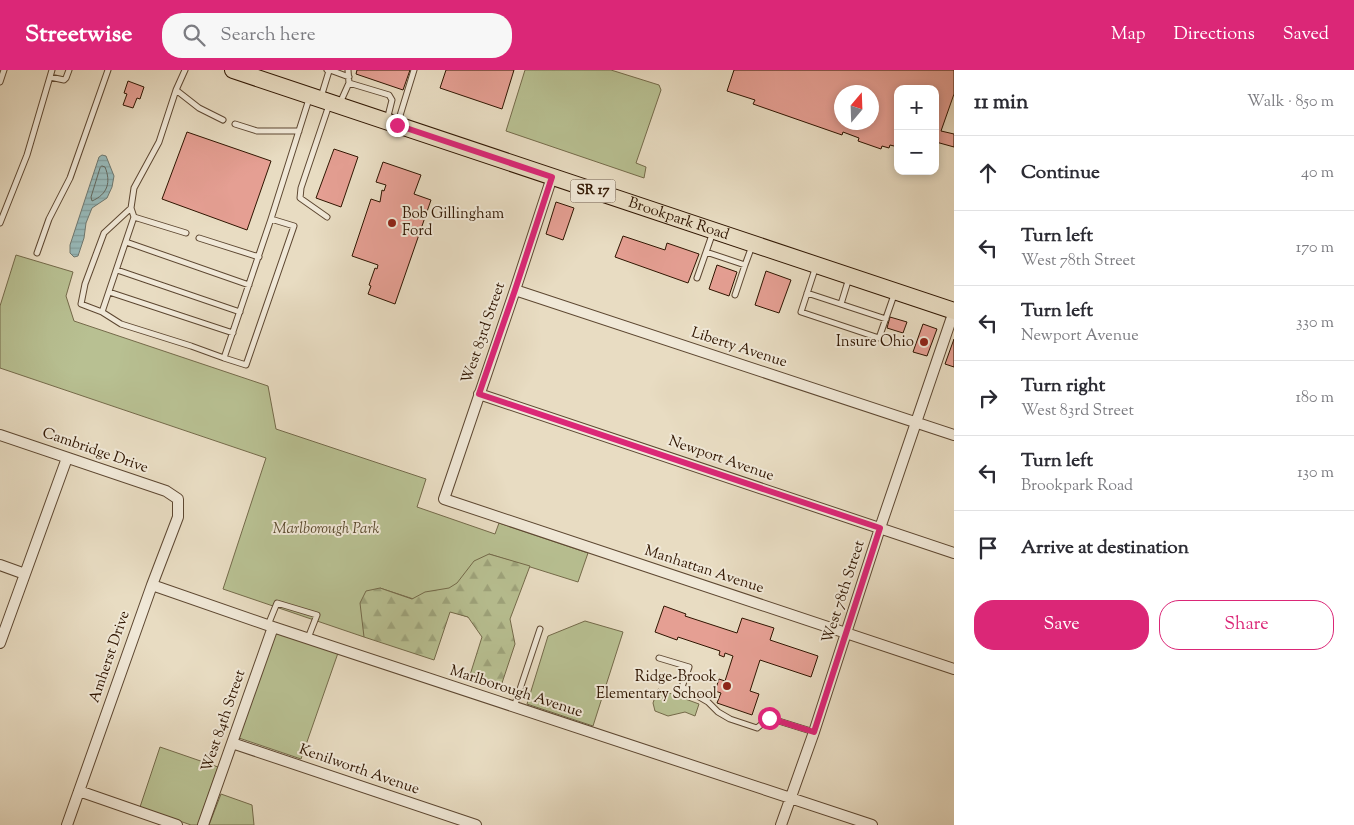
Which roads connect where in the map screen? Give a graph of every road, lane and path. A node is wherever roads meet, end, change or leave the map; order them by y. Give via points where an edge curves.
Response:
1 (4, 70) edge
2 (52, 70) edge
3 (69, 70) edge
4 (108, 70) edge
5 (185, 70) edge
6 (233, 70) edge
7 (329, 70) edge
8 (348, 70) edge
9 (414, 70) edge
10 (50, 77) junction
11 (349, 80) junction
12 (0, 82) edge
13 (176, 90) junction
14 (325, 101) junction
15 (223, 120) dead end
16 (392, 123) junction
17 (235, 124) dead end
18 (299, 131) junction
19 (552, 177) junction
20 (131, 208) junction
21 (134, 217) junction
22 (327, 217) dead end
23 (272, 219) junction
24 (0, 223) edge
25 (713, 232) junction
26 (186, 233) dead end
27 (199, 238) dead end
28 (126, 242) junction
29 (752, 244) junction
30 (706, 252) junction
31 (37, 253) dead end
32 (259, 257) junction
33 (745, 265) junction
34 (816, 266) junction
35 (117, 270) junction
36 (849, 277) junction
37 (697, 278) dead end
38 (249, 285) junction
39 (515, 290) junction
40 (109, 292) junction
41 (895, 292) junction
42 (807, 293) junction
43 (735, 294) dead end
44 (841, 304) junction
45 (954, 311) edge
46 (102, 312) junction
47 (240, 312) junction
48 (886, 319) junction
49 (233, 333) junction
50 (224, 358) junction
51 (479, 394) junction
52 (916, 422) junction
53 (0, 435) edge
54 (954, 435) edge
55 (66, 458) junction
56 (178, 499) joint
57 (444, 499) joint
58 (880, 528) junction
59 (954, 553) edge
60 (0, 565) edge
61 (25, 574) junction
62 (152, 585) junction
63 (270, 626) junction
64 (540, 629) dead end
65 (847, 634) junction
66 (308, 639) junction
67 (0, 643) edge
68 (659, 658) dead end
69 (954, 670) edge
70 (514, 706) junction
71 (814, 732) junction
72 (232, 742) junction
73 (79, 791) junction
74 (791, 798) junction
75 (67, 825) edge
76 (177, 825) edge
77 (203, 825) edge
78 (476, 825) edge
79 (782, 825) edge
80 (872, 825) edge

1 - 12 lane
2 - 10 lane
3 - 10 lane via 64,80
4 - 31 lane via 70,178 49,219
5 - 13 lane
6 - 14 main road, Brookpark Road / SR 17
7 - 11 lane
7 - 14 lane
8 - 11 lane
9 - 16 lane
10 - 24 lane via 27,155
11 - 14 lane
11 - 16 lane via 389,96 392,100
13 - 15 lane via 199,108
13 - 20 lane via 159,142 134,188
14 - 16 main road, Brookpark Road / SR 17
14 - 18 lane
14 - 22 lane via 300,198
16 - 19 main road, Brookpark Road / SR 17
17 - 18 lane via 257,131
18 - 23 lane
19 - 25 main road, Brookpark Road / SR 17
19 - 39 street, West 83rd Street
20 - 21 lane
20 - 46 lane via 104,233 85,284 81,304
21 - 26 lane
21 - 28 lane
23 - 32 lane
23 - 50 lane via 294,226 246,365
25 - 29 main road, Brookpark Road / SR 17
25 - 30 lane
27 - 32 lane
28 - 35 lane
28 - 38 lane
29 - 33 lane
29 - 34 main road, Brookpark Road / SR 17
30 - 33 lane
30 - 37 lane
32 - 38 lane
33 - 43 lane
34 - 36 main road, Brookpark Road / SR 17
34 - 42 lane
35 - 40 lane
35 - 47 lane
36 - 41 main road, Brookpark Road / SR 17
36 - 44 lane
38 - 47 lane
39 - 51 street, West 83rd Street
39 - 52 street, Liberty Avenue
40 - 46 lane
40 - 49 lane
41 - 45 main road, Brookpark Road / SR 17
41 - 48 lane
42 - 44 lane
42 - 48 lane via 801,312 879,338
44 - 48 lane
45 - 52 street, West 78th Street
46 - 50 lane via 121,324
47 - 49 lane
49 - 50 lane
51 - 57 street, West 83rd Street
51 - 58 street, Newport Avenue
52 - 54 street, Liberty Avenue
52 - 58 street, West 78th Street
53 - 55 street, Cambridge Drive
55 - 56 street, Cambridge Drive
55 - 61 street
56 - 62 street, Amherst Drive via 178,517
57 - 65 street, Manhattan Avenue
58 - 59 street, Newport Avenue
58 - 65 street, West 78th Street
60 - 61 street
61 - 67 street
62 - 63 street, Marlborough Avenue
62 - 73 street, Amherst Drive
63 - 66 street, Marlborough Avenue
63 - 66 lane via 277,603 317,615
63 - 72 street, West 84th Street
64 - 70 lane
65 - 69 street, Manhattan Avenue
65 - 71 street, West 78th Street
66 - 70 street, Marlborough Avenue
68 - 71 lane via 689,667 682,687 730,718 757,728 769,718
70 - 74 street, Marlborough Avenue
71 - 74 street, West 78th Street
72 - 77 street, West 84th Street
72 - 78 street, Kenilworth Avenue
73 - 75 street, Amherst Drive
73 - 76 street
74 - 79 street, West 78th Street
74 - 80 street, Marlborough Avenue

